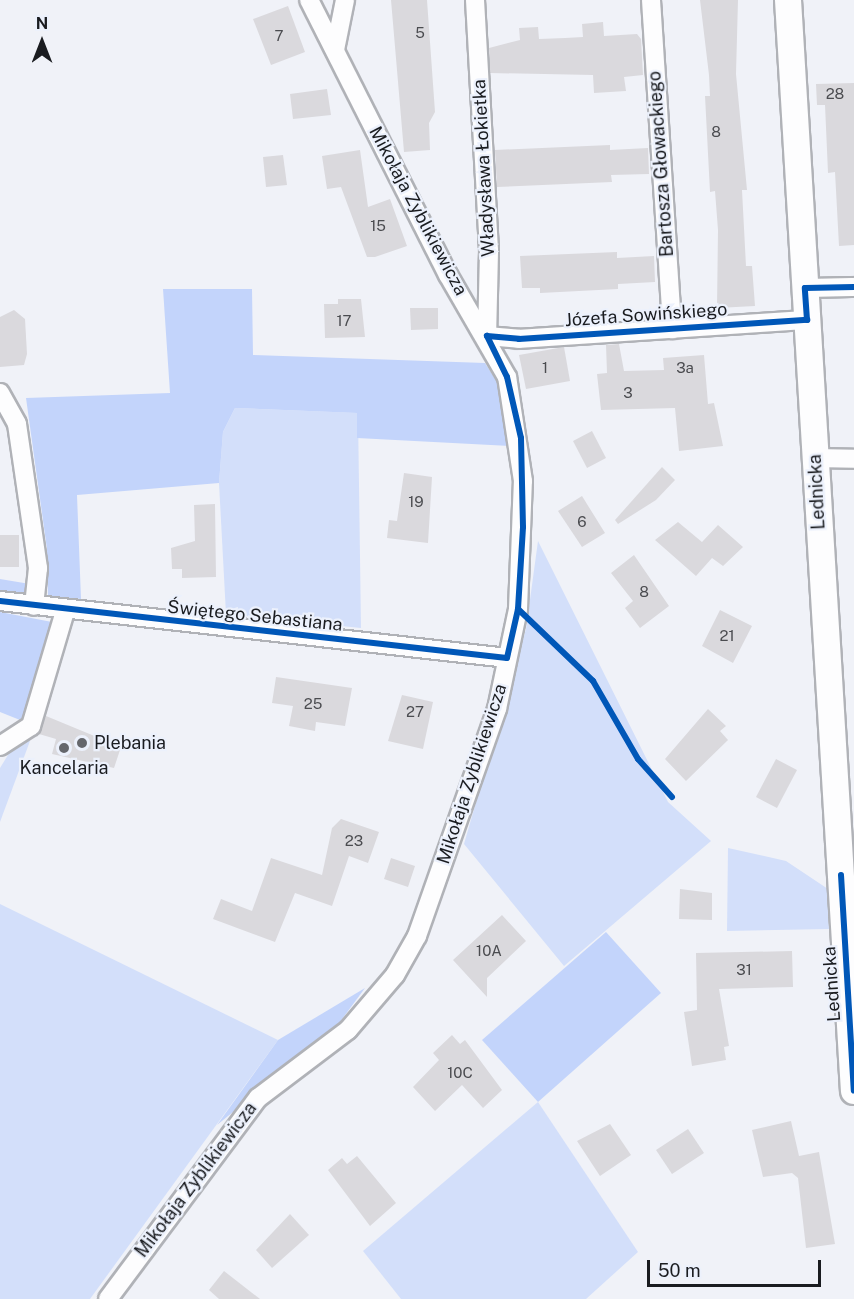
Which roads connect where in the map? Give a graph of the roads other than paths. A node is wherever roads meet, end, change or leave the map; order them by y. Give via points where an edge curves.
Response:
1 (309, 0) edge
2 (345, 0) edge
3 (475, 0) edge
4 (651, 0) edge
5 (788, 0) edge
6 (335, 50) junction
7 (854, 287) edge
8 (805, 288) junction
9 (807, 320) junction
10 (672, 328) junction
11 (487, 336) junction
12 (0, 393) edge
13 (815, 458) junction
14 (854, 459) edge
15 (0, 601) edge
16 (34, 606) junction
17 (65, 611) junction
18 (507, 658) junction
19 (0, 746) edge
20 (854, 1091) edge
21 (108, 1299) edge

1 - 6 street, Mikołaja Zyblikiewicza
2 - 6 street
3 - 11 street, Władysława Łokietka via 489,251
4 - 10 street, Bartosza Głowackiego
5 - 8 main road, Lednicka
6 - 11 street, Mikołaja Zyblikiewicza via 448,274
7 - 8 street
8 - 9 main road, Lednicka
9 - 10 street, Józefa Sowińskiego
9 - 13 main road, Lednicka
10 - 11 street, Józefa Sowińskiego
11 - 18 street, Mikołaja Zyblikiewicza via 507,377 521,438 523,527 518,609
12 - 16 street via 17,424 38,568
13 - 14 street
13 - 20 main road, Lednicka
15 - 16 street, Świętego Sebastiana
16 - 17 street, Świętego Sebastiana
17 - 18 street, Świętego Sebastiana
17 - 19 street via 31,726
18 - 21 street, Mikołaja Zyblikiewicza via 497,709 417,936 395,975 348,1030 258,1098

